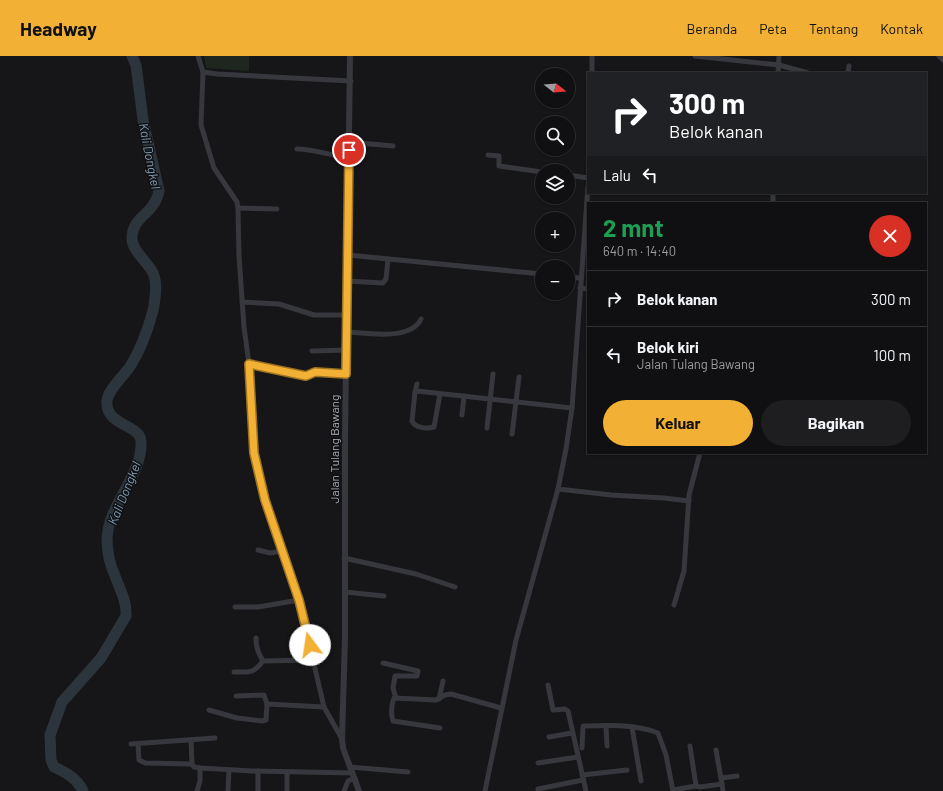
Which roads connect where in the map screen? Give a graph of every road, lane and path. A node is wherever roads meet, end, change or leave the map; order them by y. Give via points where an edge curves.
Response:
1 (198, 56) edge
2 (350, 56) edge
3 (592, 56) edge
4 (695, 56) edge
5 (779, 56) edge
6 (939, 56) edge
7 (943, 60) edge
8 (779, 65) junction
9 (849, 66) dead end
10 (203, 72) junction
11 (592, 72) edge
12 (778, 72) edge
13 (804, 72) edge
14 (848, 72) edge
15 (351, 81) junction
16 (350, 142) junction
17 (394, 146) dead end
18 (297, 149) dead end
19 (488, 155) dead end
20 (349, 158) junction
21 (535, 171) edge
22 (575, 176) edge
23 (587, 178) edge
24 (587, 194) edge
25 (238, 208) junction
26 (277, 209) dead end
27 (348, 255) junction
28 (388, 259) junction
29 (535, 273) edge
30 (575, 278) edge
31 (580, 278) junction
32 (348, 281) junction
33 (580, 288) junction
34 (587, 289) edge
35 (242, 302) junction
36 (347, 315) junction
37 (421, 319) dead end
38 (347, 332) junction
39 (347, 350) junction
40 (312, 351) dead end
41 (249, 364) junction
42 (346, 374) junction
43 (493, 374) dead end
44 (519, 377) dead end
45 (417, 384) dead end
46 (415, 392) junction
47 (440, 394) junction
48 (464, 396) junction
49 (490, 399) junction
50 (516, 402) junction
51 (572, 408) junction
52 (462, 415) dead end
53 (487, 428) dead end
54 (512, 434) dead end
55 (700, 454) edge
56 (558, 489) junction
57 (689, 501) junction
58 (258, 550) dead end
59 (282, 551) junction
60 (344, 558) junction
61 (455, 587) dead end
62 (345, 592) junction
63 (384, 596) dead end
64 (299, 600) junction
65 (674, 605) dead end
66 (235, 607) dead end
67 (256, 638) dead end
68 (314, 660) junction
69 (263, 661) junction
70 (383, 663) dead end
71 (396, 666) junction
72 (234, 672) dead end
73 (395, 676) junction
74 (443, 681) dead end
75 (548, 685) dead end
76 (236, 696) dead end
77 (396, 698) junction
78 (439, 699) junction
79 (267, 704) junction
80 (324, 707) junction
81 (501, 708) junction
82 (209, 710) dead end
83 (606, 726) junction
84 (440, 728) dead end
85 (632, 728) junction
86 (572, 733) junction
87 (549, 737) dead end
88 (215, 738) dead end
89 (342, 739) junction
90 (190, 740) junction
91 (131, 744) dead end
92 (138, 744) junction
93 (607, 746) dead end
94 (690, 746) dead end
95 (582, 748) dead end
96 (716, 750) dead end
97 (578, 757) junction
98 (192, 764) junction
99 (538, 764) dead end
100 (350, 767) junction
101 (200, 768) junction
102 (229, 770) junction
103 (627, 770) dead end
104 (258, 772) junction
105 (287, 772) junction
106 (408, 772) dead end
107 (354, 776) junction
108 (738, 776) dead end
109 (583, 777) junction
110 (642, 781) dead end
111 (721, 781) junction
112 (696, 786) junction
113 (538, 789) dead end
114 (228, 790) dead end
115 (673, 790) edge
116 (198, 791) edge
117 (258, 791) edge
118 (287, 791) edge
119 (344, 791) edge
120 (359, 791) edge
121 (485, 791) edge
122 (586, 791) edge
123 (723, 791) edge

1 - 10 street
2 - 15 street, Jalan Tulang Bawang
3 - 11 street
4 - 8 street
5 - 8 street
6 - 7 street
8 - 12 street
8 - 13 street
9 - 14 street
10 - 15 street
10 - 25 street via 201,125 214,168
15 - 16 street, Jalan Tulang Bawang
16 - 17 street
16 - 20 street, Jalan Tulang Bawang
18 - 20 street via 310,149
19 - 21 street via 499,156 498,166
20 - 27 street, Jalan Tulang Bawang
22 - 23 street
24 - 31 street
25 - 26 street
25 - 35 street
27 - 28 street
27 - 32 street, Jalan Tulang Bawang
28 - 29 street
28 - 32 street via 386,279 383,283
30 - 31 street
31 - 33 street
32 - 36 street, Jalan Tulang Bawang
33 - 34 street
33 - 51 street
35 - 36 street via 279,304 314,315
35 - 41 street
36 - 38 street, Jalan Tulang Bawang
37 - 38 street via 419,324 410,330 400,333
38 - 39 street, Jalan Tulang Bawang
39 - 40 street
39 - 42 street, Jalan Tulang Bawang
41 - 42 street via 306,376 315,372
41 - 59 street via 254,453 265,500
42 - 60 street, Jalan Tulang Bawang
43 - 49 street
44 - 50 street
45 - 46 street
46 - 47 street
46 - 47 street via 412,423 430,428 434,427
47 - 48 street
48 - 49 street
48 - 52 street
49 - 50 street
49 - 53 street
50 - 51 street
50 - 54 street
51 - 56 street
55 - 57 street
56 - 57 street
56 - 81 street via 518,633
57 - 65 street via 684,571
58 - 59 street via 270,553
59 - 64 street
60 - 61 street via 416,574
60 - 62 street, Jalan Tulang Bawang
62 - 63 street
62 - 89 street, Jalan Tulang Bawang
64 - 66 street via 258,607
64 - 68 street
67 - 69 street via 257,651
68 - 69 street
68 - 80 street
69 - 72 street via 257,670
70 - 71 street
71 - 73 street
71 - 73 street via 418,671 417,676
73 - 77 street via 393,688
74 - 78 street
75 - 86 street via 553,710 566,709
76 - 79 street via 264,695
77 - 78 street
77 - 84 street via 392,703 393,721
78 - 81 street via 451,694
79 - 80 street
79 - 82 street via 267,718 262,721 237,718
80 - 89 street
81 - 121 street
83 - 85 street
83 - 93 street
83 - 95 street via 583,726
85 - 110 street
85 - 115 street via 658,733 666,755
86 - 87 street
86 - 97 street
88 - 90 street
89 - 100 street, Jalan Tulang Bawang
90 - 92 street
90 - 98 street
91 - 92 street
92 - 98 street via 139,760 145,763
94 - 112 street
96 - 111 street
97 - 99 street
97 - 109 street
98 - 101 street
100 - 106 street
100 - 107 street, Jalan Tulang Bawang
101 - 102 street
101 - 116 street
102 - 104 street
102 - 114 street
103 - 109 street
104 - 105 street
104 - 117 street
105 - 107 street
105 - 118 street
107 - 119 street via 348,781
107 - 120 street, Jalan Tulang Bawang
108 - 111 street
109 - 113 street
109 - 122 street
111 - 112 street
111 - 123 street
112 - 115 street

